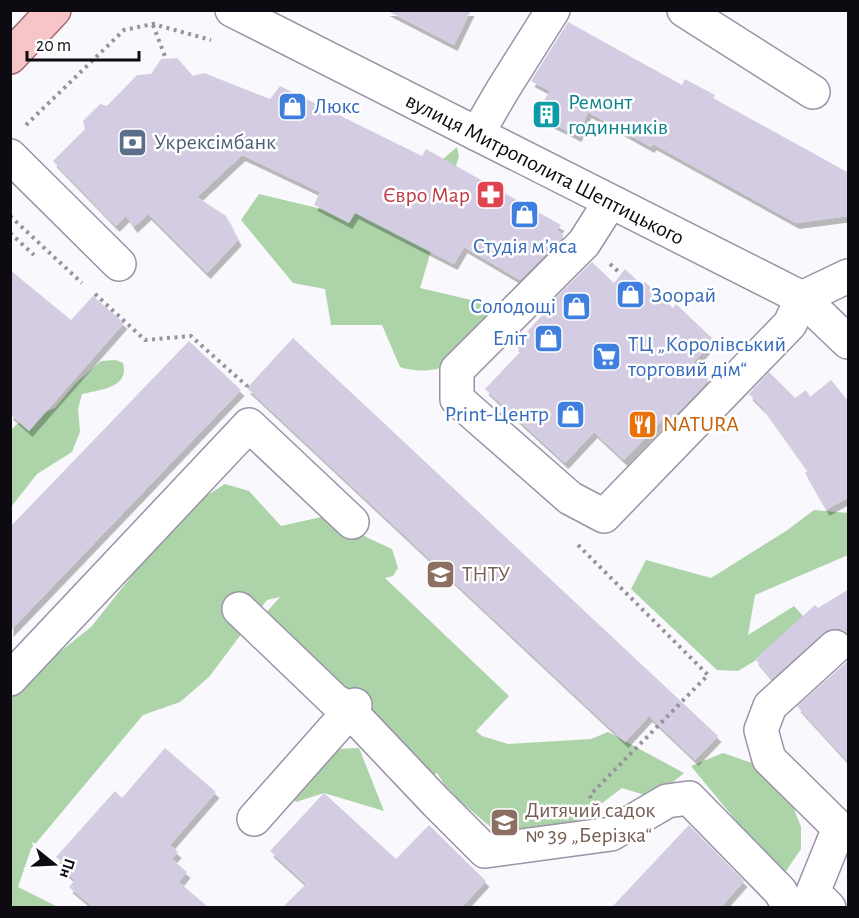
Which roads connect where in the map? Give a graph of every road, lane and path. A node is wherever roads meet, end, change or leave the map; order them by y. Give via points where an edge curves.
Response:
1 (54, 10) edge
2 (232, 10) edge
3 (553, 10) edge
4 (684, 10) edge
5 (10, 57) edge
6 (166, 59) dead end
7 (813, 92) dead end
8 (477, 134) junction
9 (16, 142) edge
10 (610, 202) junction
11 (10, 216) edge
12 (10, 233) edge
13 (34, 255) dead end
14 (119, 264) dead end
15 (849, 276) edge
16 (84, 284) dead end
17 (92, 291) dead end
18 (802, 298) junction
19 (849, 342) edge
20 (249, 425) junction
21 (352, 522) dead end
22 (578, 544) dead end
23 (238, 609) dead end
24 (835, 647) dead end
25 (10, 679) edge
26 (353, 708) junction
27 (254, 819) dead end
28 (844, 822) edge
29 (595, 835) junction
30 (778, 902) edge
31 (828, 908) edge

1 - 5 main road
2 - 8 street, вулиця Митрополита Шептицького
3 - 8 street
4 - 7 street
6 - 9 path via 153,24 124,30
8 - 10 street, вулиця Митрополита Шептицького
9 - 14 street
10 - 18 street, вулиця Митрополита Шептицького
10 - 18 street via 584,243 457,370 458,399 570,498 604,516 790,324
11 - 16 path
12 - 13 path
15 - 18 street
17 - 20 path via 145,340 191,336 247,386
18 - 19 street, вулиця Митрополита Шептицького
20 - 21 street
20 - 25 street
22 - 29 path via 708,675 590,795
23 - 26 street via 335,701
24 - 28 street via 770,706 761,730 769,759
26 - 27 street
26 - 29 street via 485,851
28 - 31 street via 813,892
29 - 30 street via 611,834 667,801 689,798

